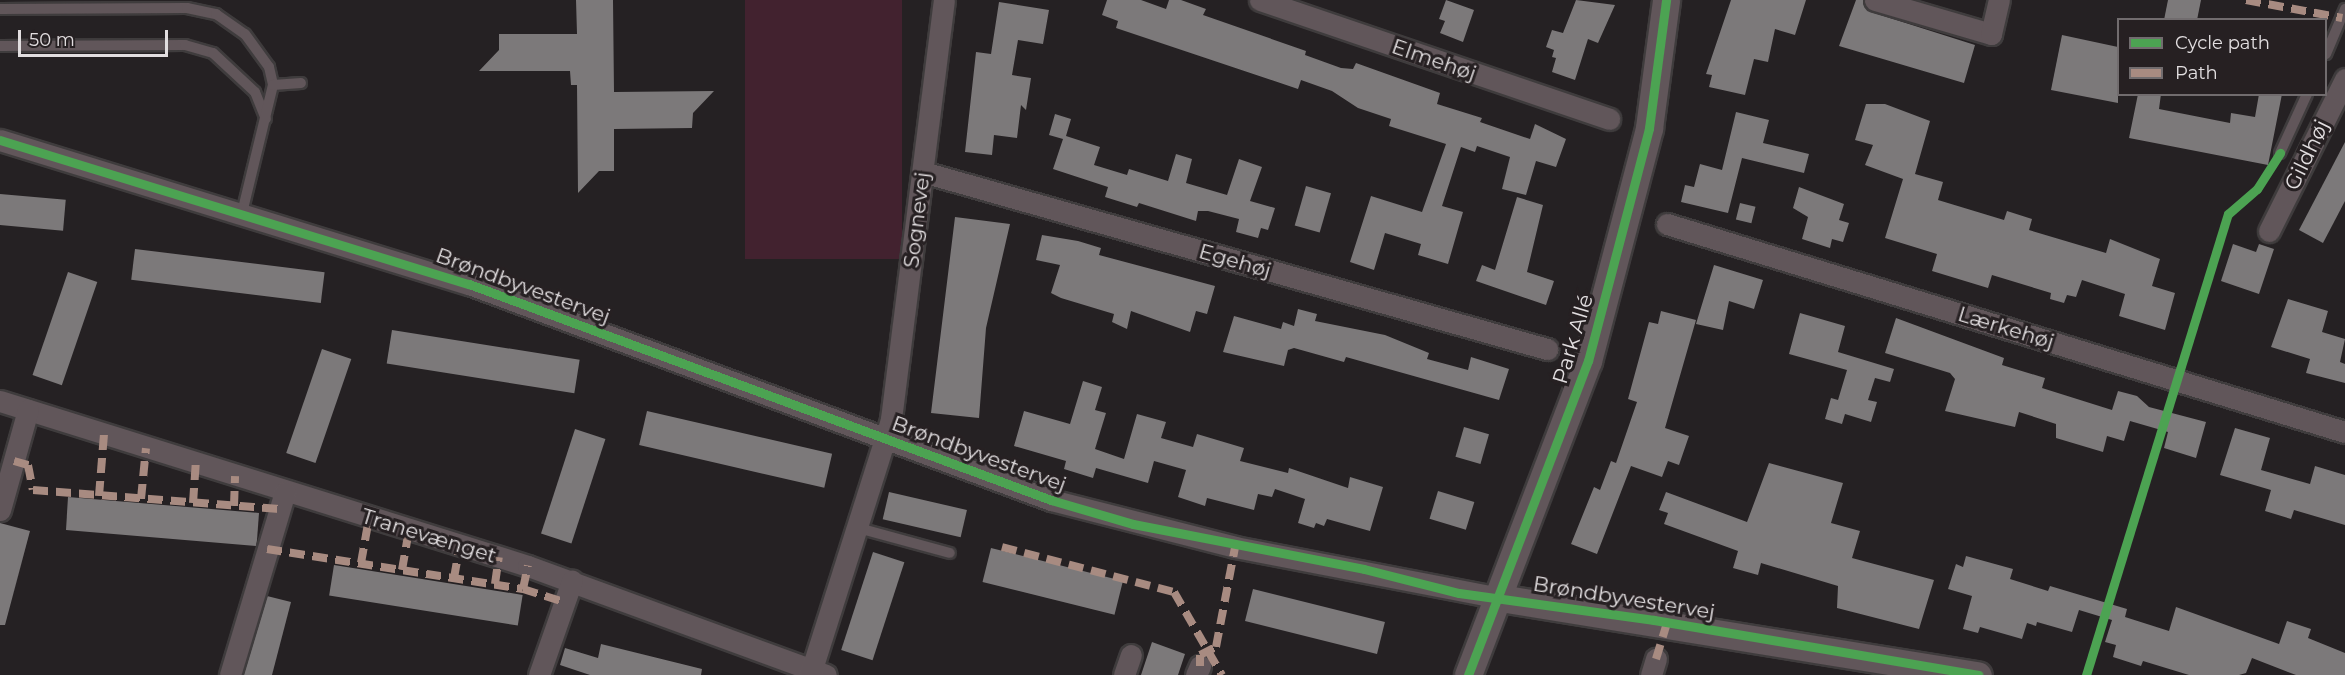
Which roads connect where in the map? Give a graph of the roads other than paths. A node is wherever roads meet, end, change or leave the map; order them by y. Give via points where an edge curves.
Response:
1 (944, 0) edge
2 (1260, 0) edge
3 (1666, 0) edge
4 (1875, 0) edge
5 (1999, 0) edge
6 (0, 9) edge
7 (2345, 9) edge
8 (0, 46) edge
9 (2327, 50) edge
10 (2345, 79) edge
11 (301, 83) dead end
12 (273, 85) junction
13 (2306, 96) edge
14 (266, 119) junction
15 (1609, 119) dead end
16 (0, 140) edge
17 (2280, 153) dead end
18 (923, 172) junction
19 (242, 213) junction
20 (1668, 224) dead end
21 (2269, 231) dead end
22 (1547, 349) dead end
23 (0, 401) edge
24 (28, 410) junction
25 (2345, 432) edge
26 (887, 440) junction
27 (285, 492) junction
28 (0, 510) edge
29 (858, 528) junction
30 (950, 553) dead end
31 (572, 581) junction
32 (1500, 598) junction
33 (1131, 655) dead end
34 (1940, 672) edge
35 (816, 673) edge
36 (230, 675) edge
37 (539, 675) edge
38 (1124, 675) edge
39 (1468, 675) edge
40 (1978, 675) edge

1 - 18 street, Sognevej
2 - 15 street, Elmehøj
3 - 32 street, Park Allé via 1646,137 1588,361
4 - 5 street via 1992,34
6 - 12 lane via 187,8 216,14 245,34 269,67
7 - 9 lane
8 - 14 lane via 174,45 213,53 255,92
10 - 21 street, Gildhøj
11 - 12 lane
12 - 14 lane
13 - 17 lane
14 - 19 lane
16 - 19 street, Brøndbyvestervej
18 - 22 street, Egehøj
18 - 26 street, Sognevej
19 - 26 street, Brøndbyvestervej via 469,284
20 - 25 street, Lærkehøj
23 - 24 street, Tranevænget
24 - 27 street, Tranevænget
24 - 28 street
26 - 29 street, Tranevænget
26 - 32 street, Brøndbyvestervej via 1133,524
27 - 31 street, Tranevænget
27 - 36 street
29 - 30 lane
29 - 35 street, Tranevænget
31 - 35 street, Tranevænget
31 - 37 street
32 - 34 street, Brøndbyvestervej
32 - 39 street, Park Allé
33 - 38 street
34 - 40 street, Brøndbyvestervej

